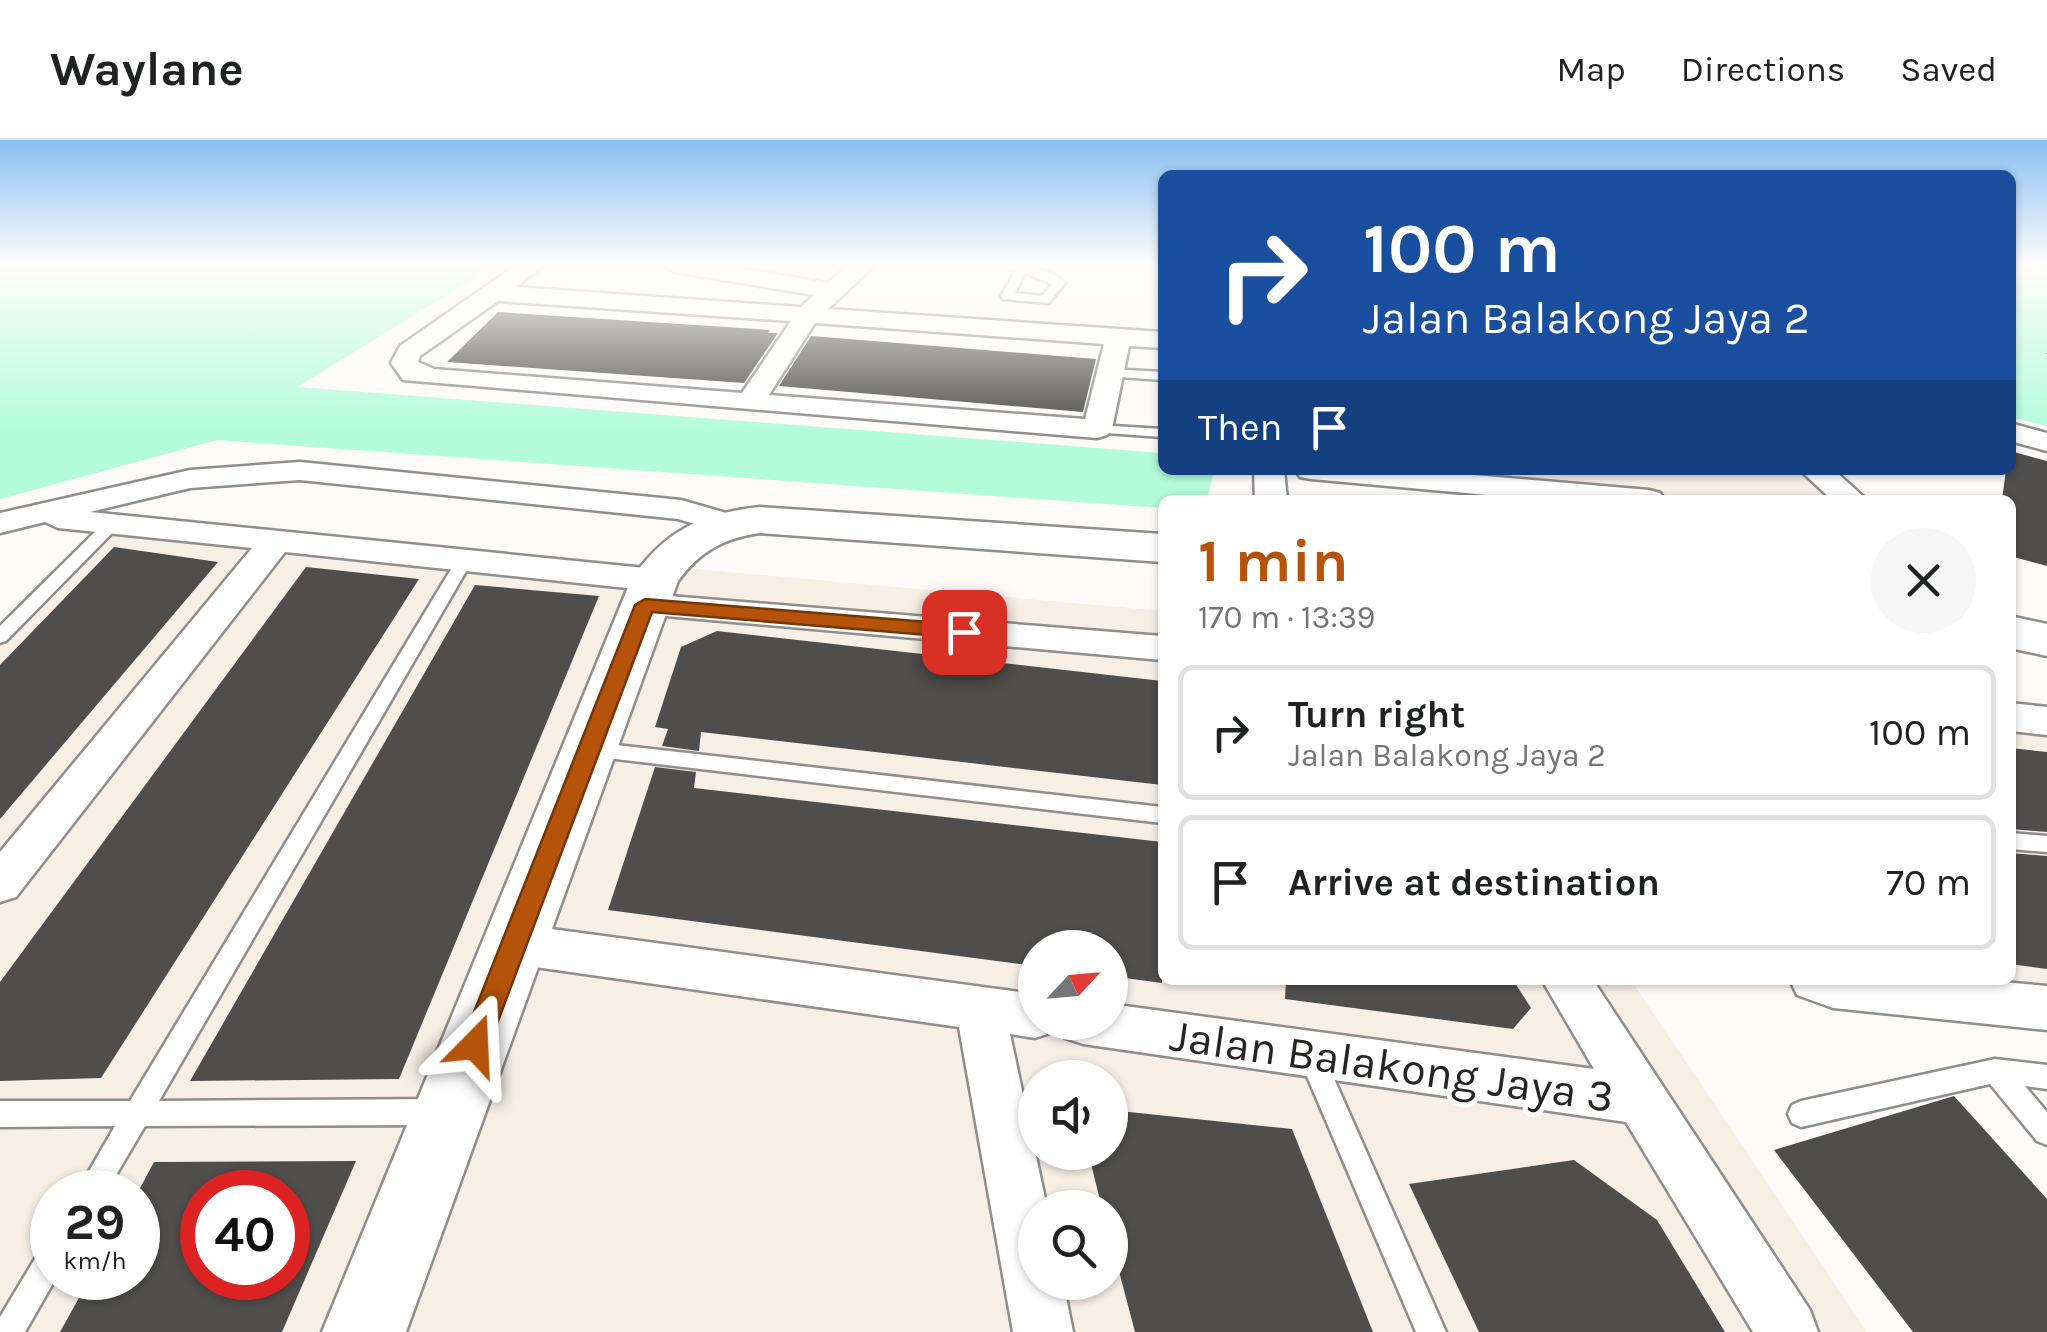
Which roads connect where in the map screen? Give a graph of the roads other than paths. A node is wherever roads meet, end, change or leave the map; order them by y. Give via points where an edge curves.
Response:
1 (453, 321) edge
2 (804, 321) edge
3 (903, 321) edge
4 (1118, 338) junction
5 (1158, 340) edge
6 (1111, 373) junction
7 (1158, 376) edge
8 (749, 402) junction
9 (1097, 429) junction
10 (1158, 433) edge
11 (2016, 434) edge
12 (2047, 442) edge
13 (1366, 475) edge
14 (1820, 475) edge
15 (1592, 495) edge
16 (1845, 495) edge
17 (35, 514) junction
18 (0, 523) edge
19 (725, 523) junction
20 (110, 526) junction
21 (275, 542) junction
22 (1158, 548) edge
23 (464, 561) junction
24 (650, 592) junction
25 (0, 637) edge
26 (1158, 648) edge
27 (2016, 718) edge
28 (2047, 721) edge
29 (588, 749) junction
30 (1158, 815) edge
31 (2016, 841) edge
32 (2047, 844) edge
33 (0, 884) edge
34 (514, 944) junction
35 (1569, 985) edge
36 (1828, 985) edge
37 (980, 1008) junction
38 (2047, 1008) edge
39 (1018, 1014) edge
40 (1128, 1028) edge
41 (1311, 1054) junction
42 (1995, 1072) junction
43 (2047, 1077) edge
44 (1642, 1100) junction
45 (449, 1112) junction
46 (138, 1113) junction
47 (0, 1114) edge
48 (1801, 1114) dead end
49 (2047, 1132) edge
50 (104, 1170) edge
51 (30, 1294) edge
52 (8, 1332) edge
53 (364, 1332) edge
54 (1043, 1332) edge
55 (1431, 1332) edge
56 (1788, 1332) edge

1 - 8 street via 409,352 404,364 413,374
2 - 8 street
3 - 4 street
4 - 5 street
4 - 6 street
6 - 7 lane
6 - 9 street
8 - 9 street
9 - 10 lane
11 - 12 street
13 - 15 street
14 - 16 street
17 - 18 street
17 - 19 street via 190,479 300,471 681,510
17 - 20 street
19 - 22 street
19 - 24 street via 689,539
20 - 21 street
20 - 25 lane
21 - 23 street
21 - 33 street
23 - 24 street
23 - 46 lane
24 - 26 street
24 - 29 street
27 - 28 street
29 - 30 lane
29 - 34 street
31 - 32 lane
34 - 37 street
34 - 45 street
35 - 44 street
36 - 38 street
37 - 39 street
37 - 54 street
40 - 41 street, Jalan Balakong Jaya 3
41 - 44 street, Jalan Balakong Jaya 3
41 - 55 lane
42 - 43 lane
42 - 48 lane
42 - 49 lane
44 - 56 street
45 - 46 lane
45 - 53 street
46 - 47 lane
46 - 50 lane
51 - 52 lane

